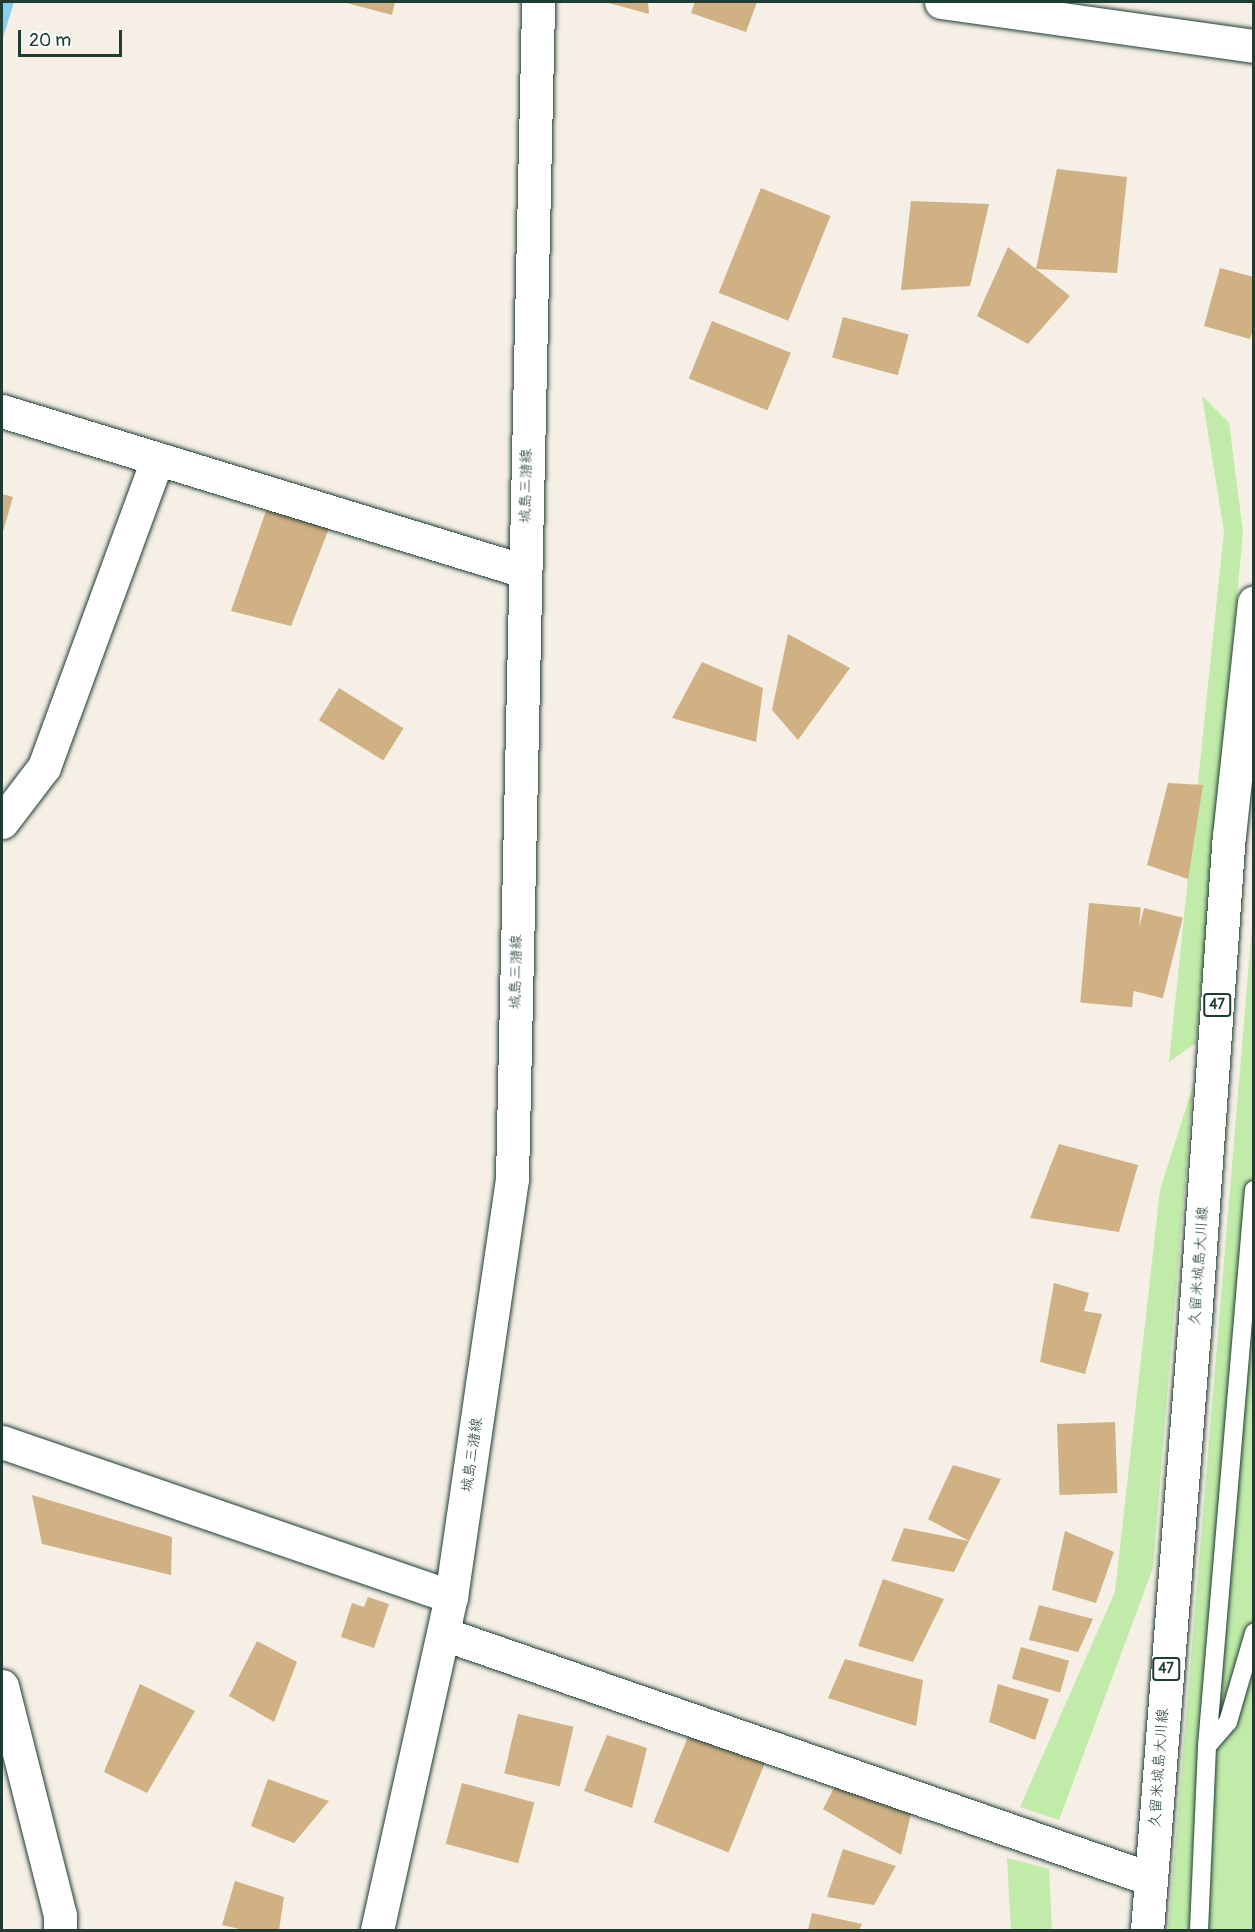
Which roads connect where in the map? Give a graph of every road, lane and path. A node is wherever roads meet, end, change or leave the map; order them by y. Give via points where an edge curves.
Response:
1 (538, 2) edge
2 (941, 2) edge
3 (1254, 46) edge
4 (2, 411) edge
5 (157, 460) junction
6 (524, 572) junction
7 (1254, 602) edge
8 (2, 822) edge
9 (1254, 1190) edge
10 (2, 1442) edge
11 (451, 1597) junction
12 (1254, 1633) edge
13 (444, 1635) junction
14 (2, 1686) edge
15 (1207, 1746) junction
16 (1151, 1879) junction
17 (60, 1930) edge
18 (377, 1930) edge
19 (1147, 1930) edge
20 (1199, 1930) edge

1 - 6 main road, 城島三潴線
2 - 3 main road
4 - 5 main road
5 - 6 main road
5 - 8 main road via 44,767
6 - 11 main road, 城島三潴線 via 512,1179
7 - 16 main road, 久留米城島大川線 / 47 via 1229,836
9 - 15 lane
10 - 11 main road
11 - 13 main road, 城島三潴線
12 - 15 lane via 1228,1722
13 - 16 main road
13 - 18 main road, 城島三潴線
14 - 17 main road via 60,1916
15 - 20 lane
16 - 19 main road, 久留米城島大川線 / 47

